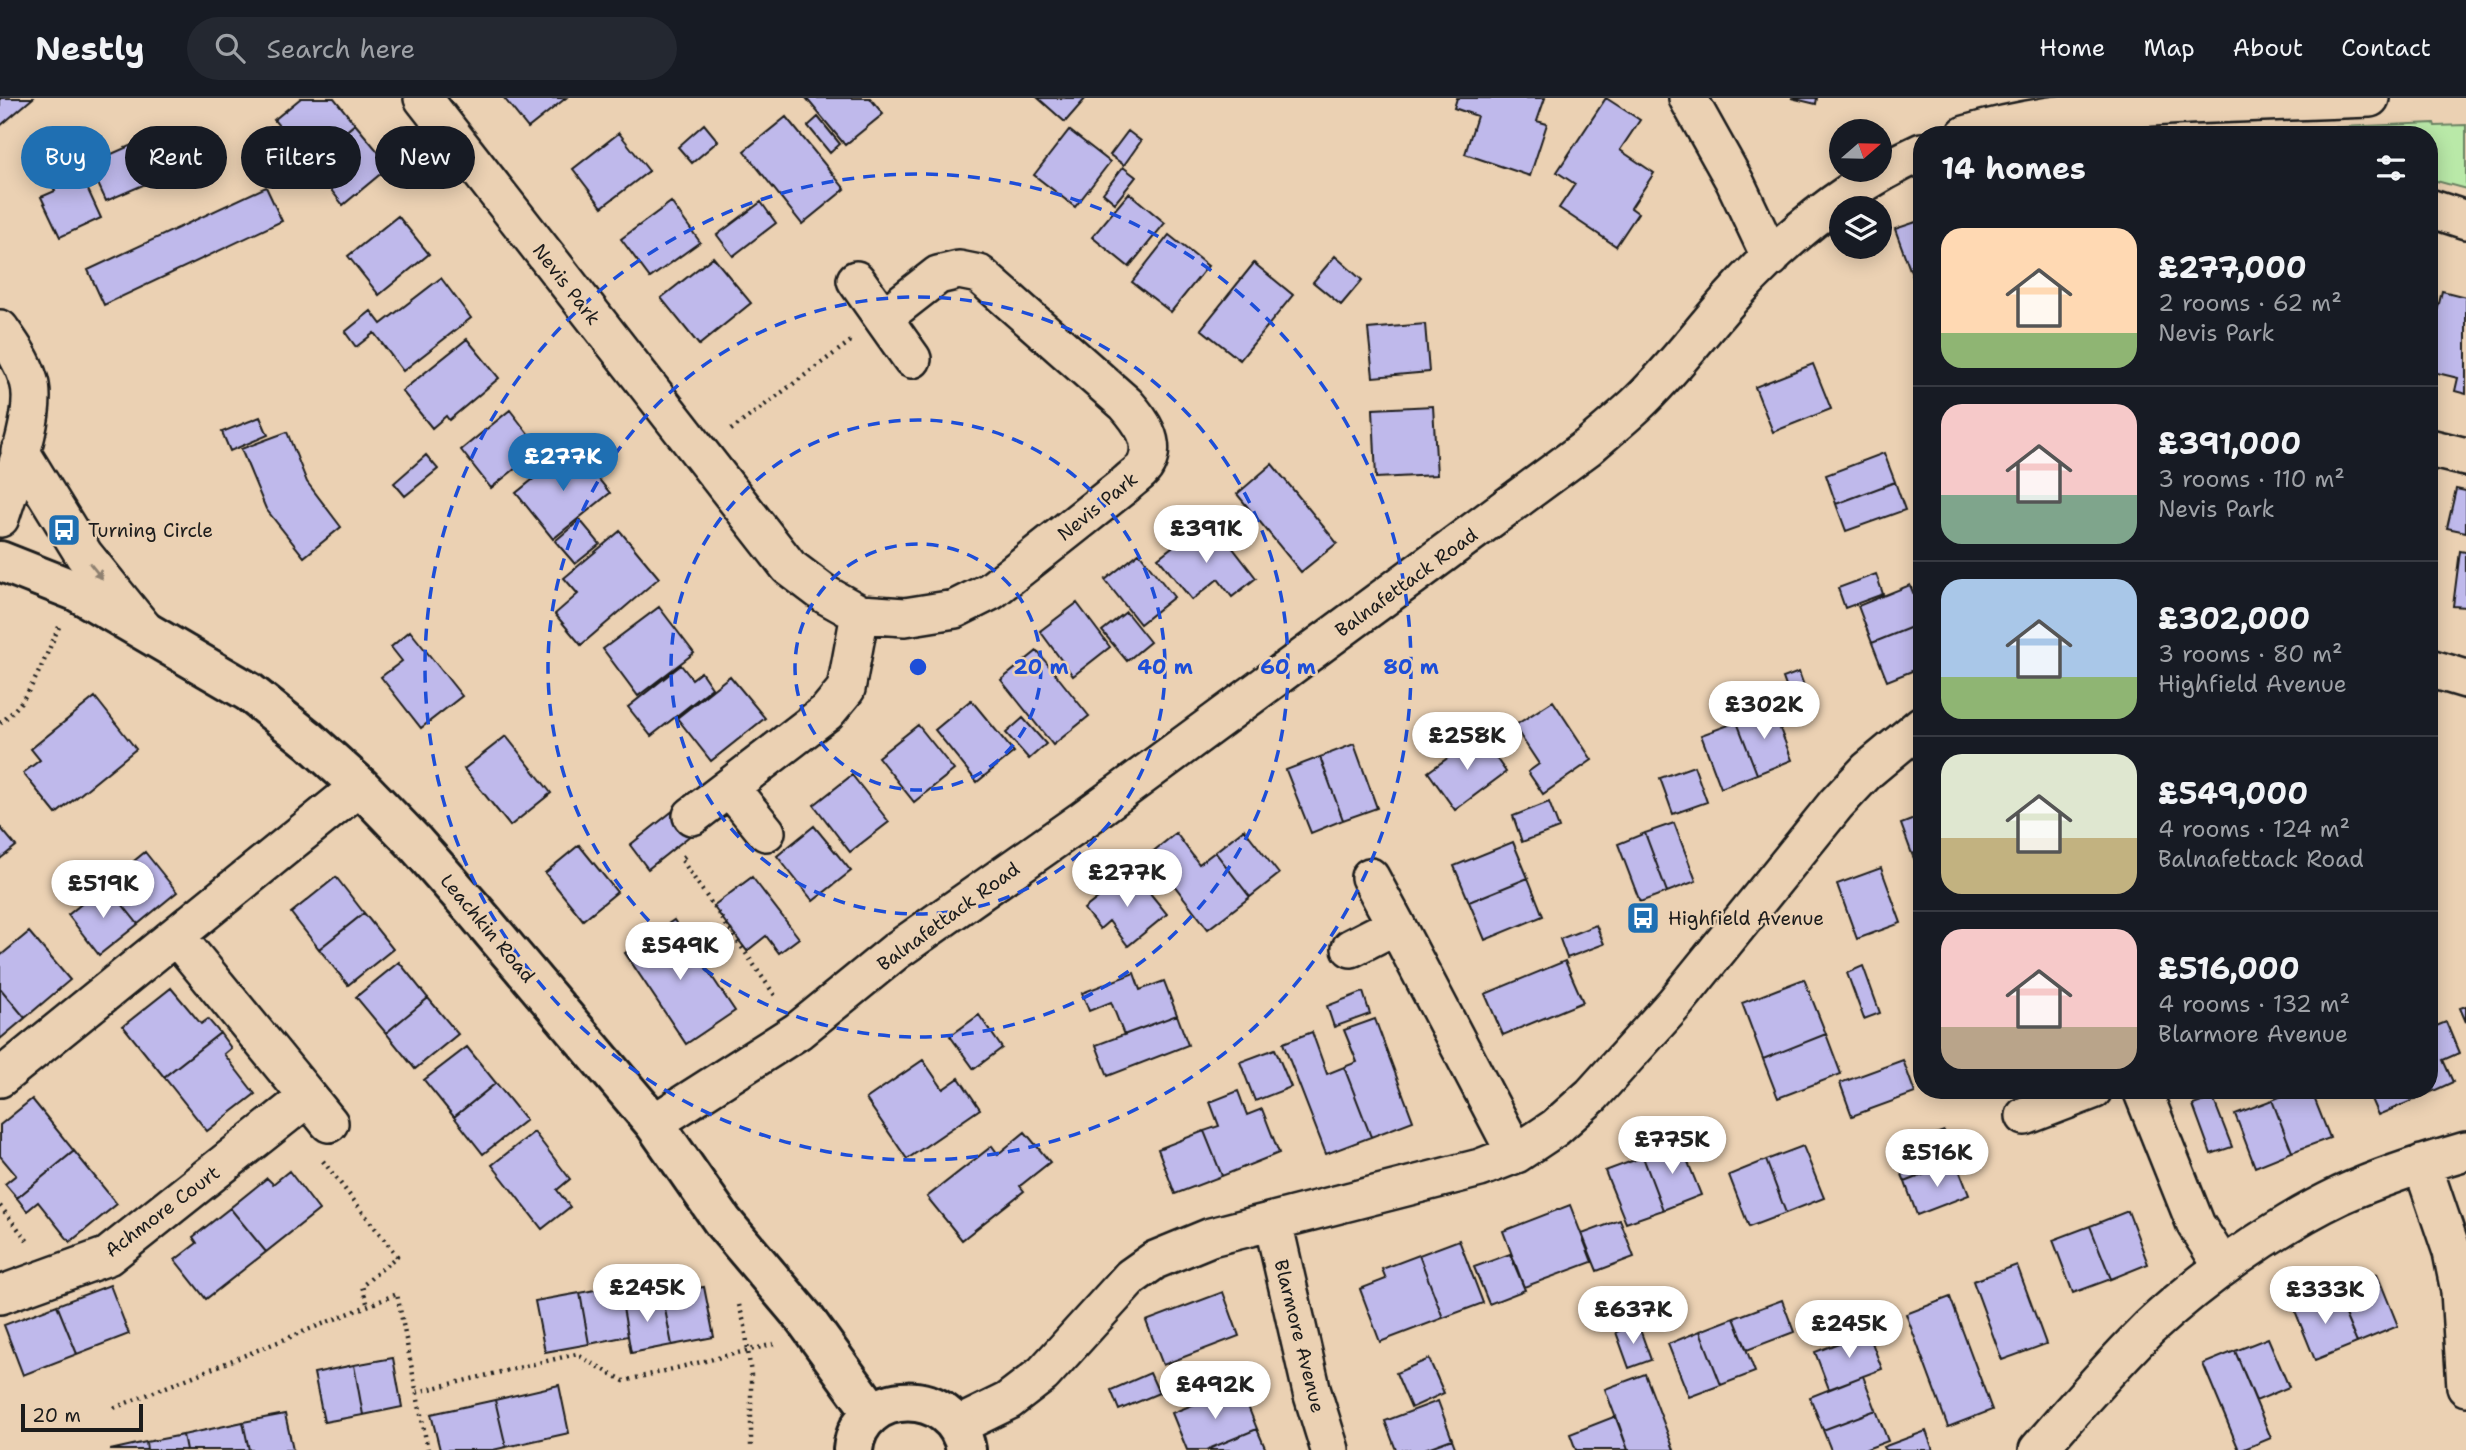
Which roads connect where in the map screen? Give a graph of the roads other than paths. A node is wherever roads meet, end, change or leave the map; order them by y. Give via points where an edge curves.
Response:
1 (423, 98) edge
2 (1688, 98) edge
3 (2370, 98) edge
4 (2214, 119) edge
5 (1994, 126) edge
6 (1913, 157) edge
7 (2438, 211) edge
8 (2466, 220) edge
9 (1771, 258) junction
10 (856, 281) dead end
11 (883, 318) junction
12 (0, 329) edge
13 (912, 359) dead end
14 (2438, 450) edge
15 (20, 451) junction
16 (2466, 457) edge
17 (0, 518) edge
18 (0, 561) edge
19 (860, 614) junction
20 (146, 632) junction
21 (2438, 671) edge
22 (2466, 679) edge
23 (1913, 732) edge
24 (360, 786) junction
25 (730, 788) junction
26 (692, 817) road end
27 (766, 832) dead end
28 (1370, 877) dead end
29 (1396, 925) junction
30 (176, 936) junction
31 (1351, 948) dead end
32 (0, 1078) edge
33 (2069, 1099) edge
34 (2146, 1099) edge
35 (2025, 1116) dead end
36 (654, 1123) junction
37 (2466, 1151) edge
38 (1516, 1154) junction
39 (2422, 1164) junction
40 (1273, 1222) junction
41 (2223, 1267) junction
42 (0, 1294) edge
43 (2466, 1387) edge
44 (873, 1413) junction
45 (961, 1438) edge
46 (853, 1450) edge
47 (1330, 1450) edge
48 (2038, 1450) edge

1 - 19 street, Nevis Park via 789,567
2 - 9 street
3 - 4 street
4 - 5 street via 2056,113
6 - 9 street, Balnafettack Road via 1807,223
7 - 8 street
9 - 36 street, Balnafettack Road via 1637,404 1588,447 1084,819 896,951 799,1031
10 - 11 street
11 - 13 street
11 - 19 street, Nevis Park via 938,275 979,274 1126,404 1142,423 1150,446 1146,465 991,591 955,609 905,617
12 - 15 street via 17,352 30,383 30,416
14 - 16 street
15 - 17 street
15 -> 20 street via 84,555
18 - 20 street, Leachkin Road via 76,591
19 - 25 street via 846,689 827,712
20 - 24 street, Leachkin Road via 249,692
21 - 22 street
23 - 38 street via 1836,804 1675,1003 1592,1095
24 - 30 street
24 - 36 street, Leachkin Road via 474,910
25 - 26 street
25 - 27 street
28 - 29 street
29 - 31 street
29 - 38 street
30 - 32 street
30 - 42 street, Achmore Court via 319,1110 108,1255
33 - 35 street
34 - 41 street via 2196,1225
36 - 44 street, Leachkin Road via 723,1222 805,1319
37 - 39 street
38 - 40 street via 1441,1179
39 - 41 street via 2341,1195
39 - 43 street via 2452,1252 2460,1291
40 - 45 street via 1211,1237 1155,1260 1131,1277 1043,1374
40 - 47 street, Blarmore Avenue via 1311,1392
41 - 48 street via 2150,1327
44 - 45 street via 890,1404 928,1403 944,1412
44 - 46 street via 861,1426

